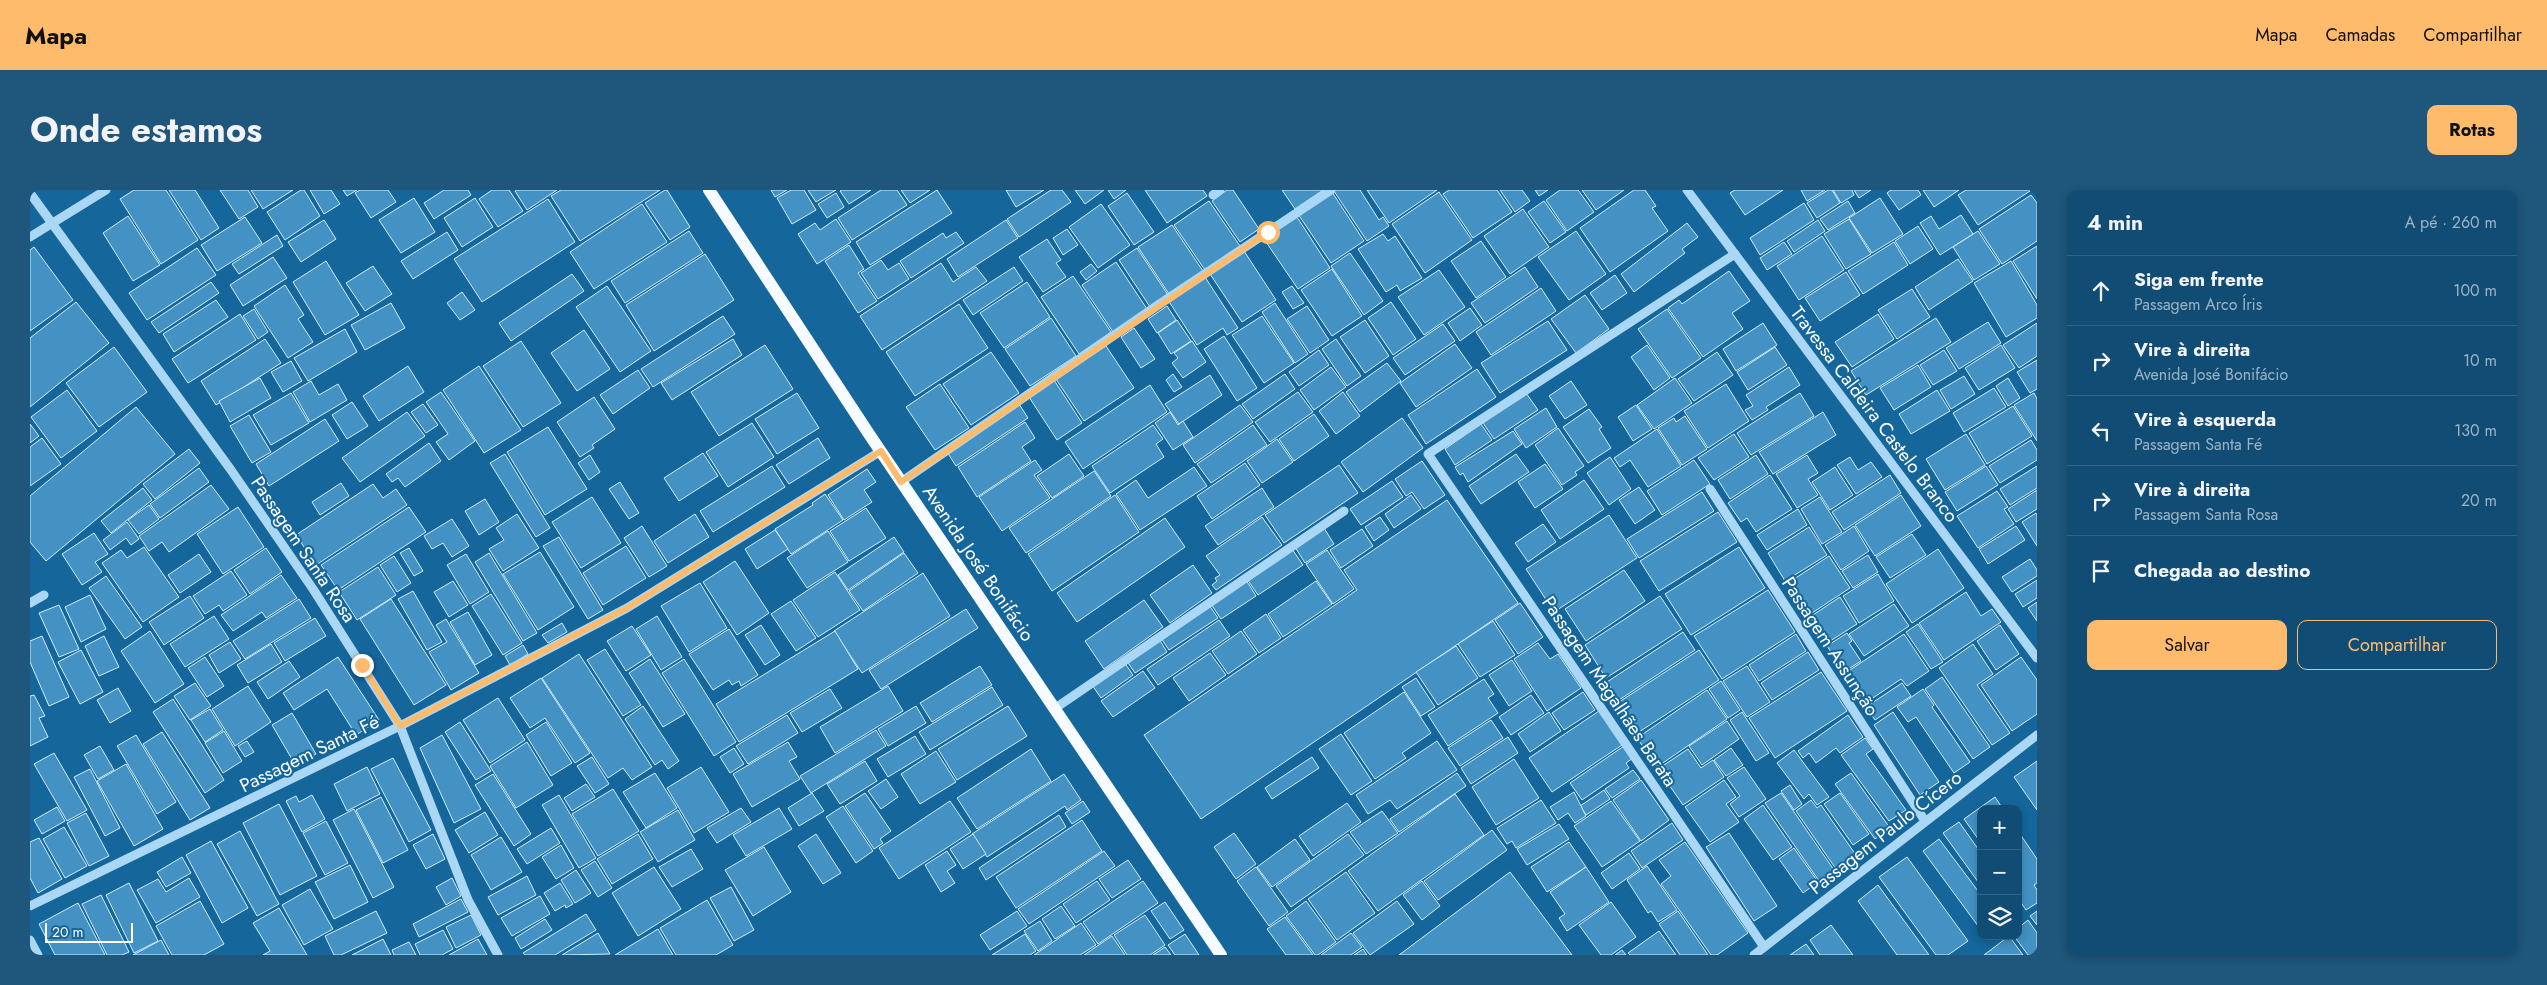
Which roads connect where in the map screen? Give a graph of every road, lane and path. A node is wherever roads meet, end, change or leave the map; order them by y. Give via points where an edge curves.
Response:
1 (106, 190) edge
2 (709, 190) edge
3 (1330, 190) edge
4 (1687, 190) edge
5 (30, 193) edge
6 (53, 223) junction
7 (30, 237) edge
8 (1735, 254) junction
9 (881, 451) junction
10 (901, 482) junction
11 (1710, 489) dead end
12 (1344, 511) dead end
13 (44, 595) dead end
14 (30, 603) edge
15 (2037, 658) edge
16 (1054, 709) junction
17 (400, 726) junction
18 (2037, 735) edge
19 (1925, 821) junction
20 (30, 906) edge
21 (30, 940) edge
22 (1764, 947) junction
23 (38, 955) edge
24 (498, 955) edge
25 (1221, 955) edge
26 (1754, 955) edge

1 - 6 street
2 - 9 main road, Avenida José Bonifácio
3 - 10 street
4 - 8 street, Travessa Caldeira Castelo Branco
5 - 6 street, Passagem Santa Rosa
6 - 7 street
6 - 17 street, Passagem Santa Rosa via 232,470
8 - 15 street, Travessa Caldeira Castelo Branco
8 - 22 street, Passagem Magalhães Barata via 1428,454
9 - 10 main road, Avenida José Bonifácio
9 - 17 street, Passagem Santa Fé via 627,608
10 - 16 main road, Avenida José Bonifácio
11 - 19 street, Passagem Assunção
12 - 16 street
13 - 14 street
16 - 25 main road, Avenida José Bonifácio
17 - 20 street, Passagem Santa Fé
17 - 24 street, Passagem Santa Rosa via 468,900
18 - 19 street, Passagem Paulo Cícero
19 - 22 street, Passagem Paulo Cícero
21 - 23 street
22 - 26 street, Passagem Paulo Cícero

